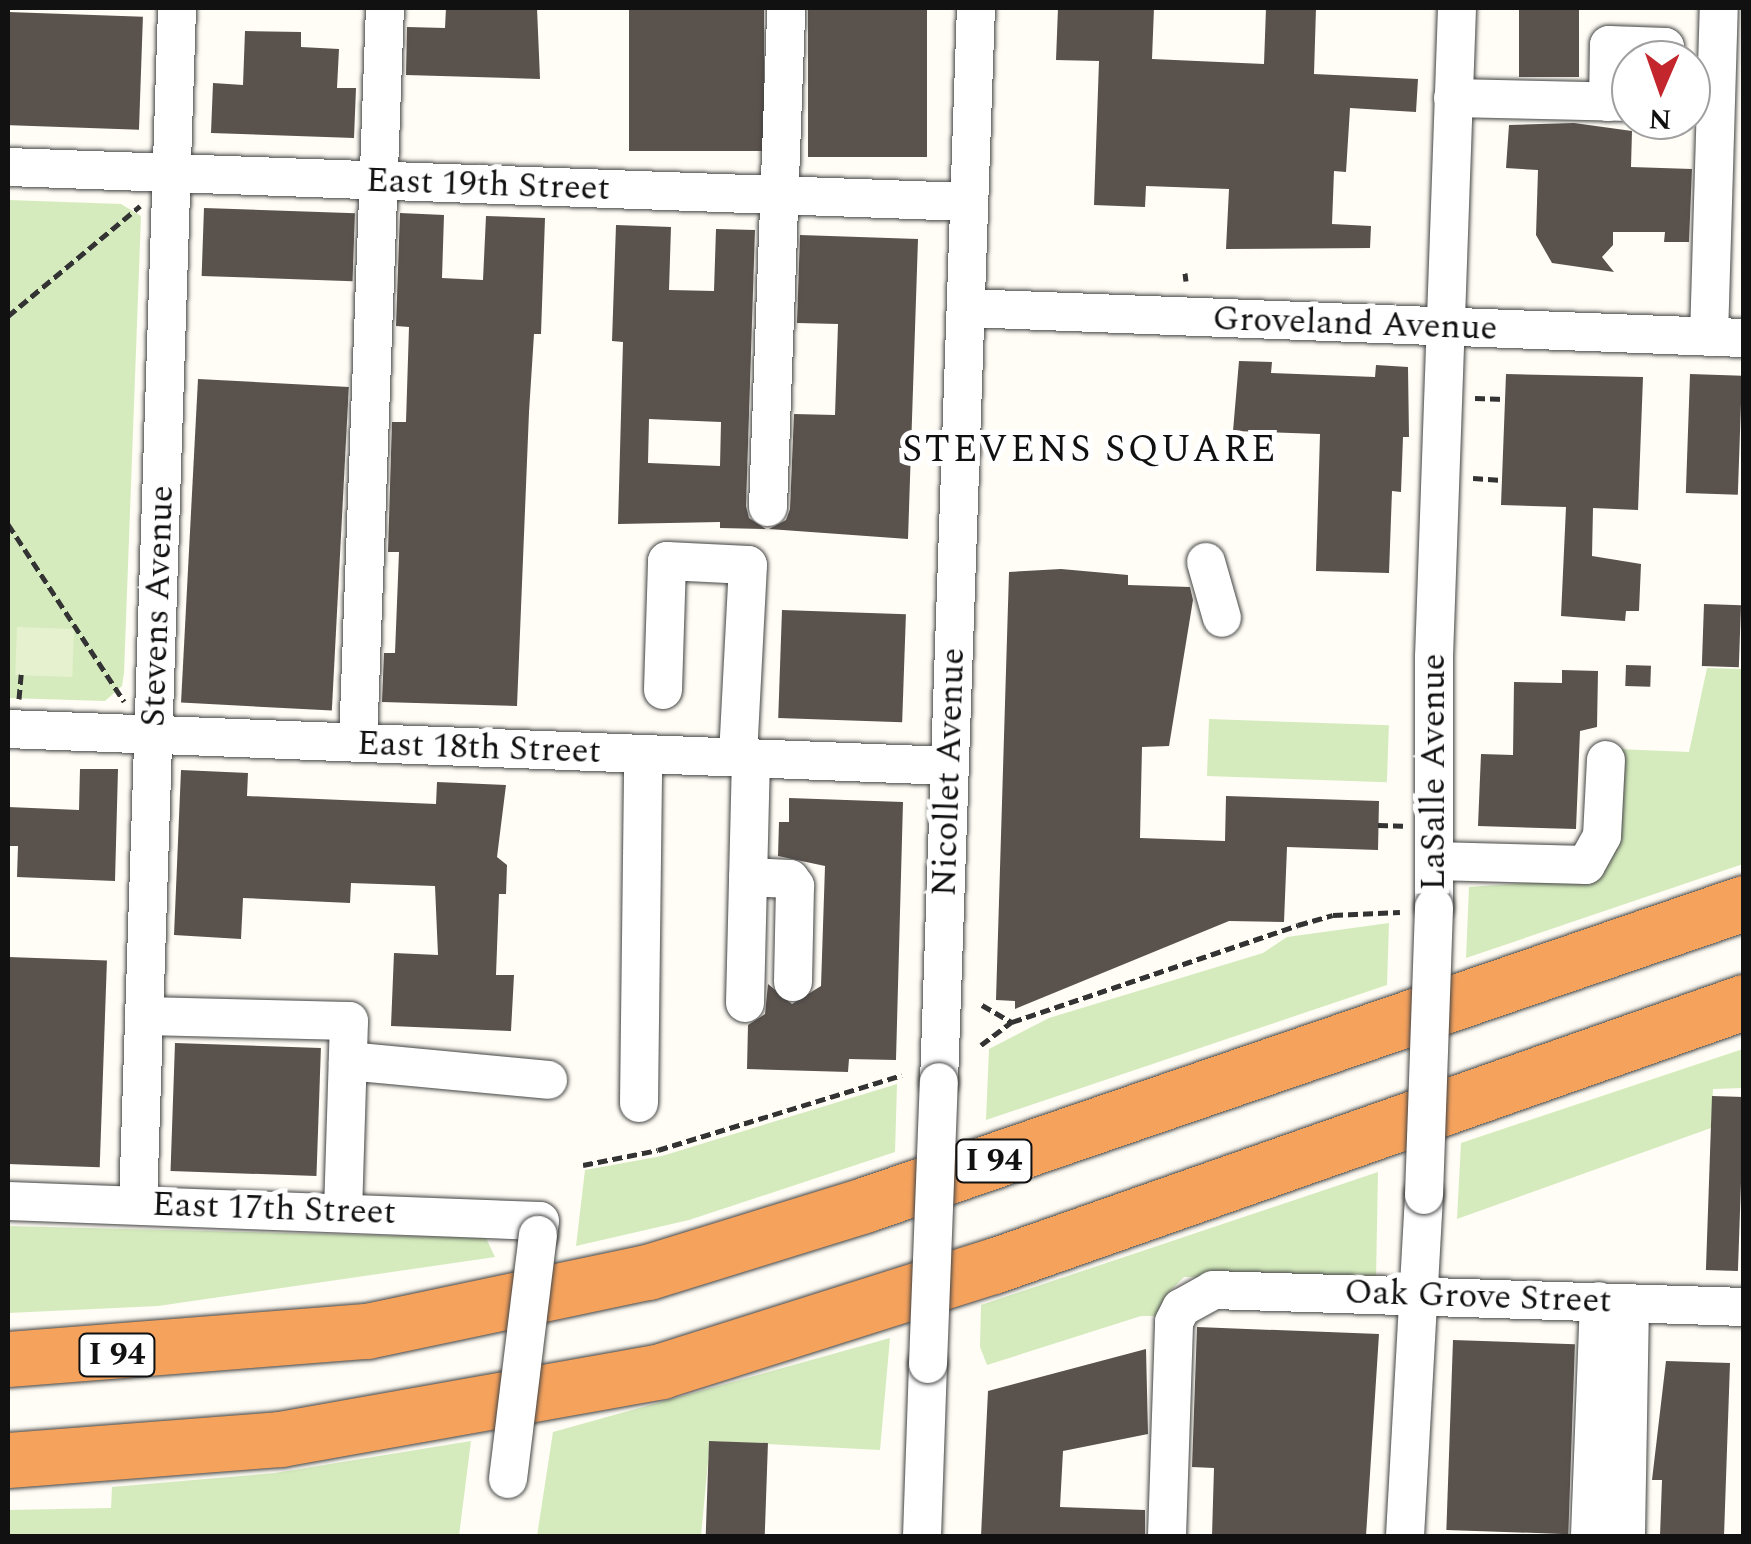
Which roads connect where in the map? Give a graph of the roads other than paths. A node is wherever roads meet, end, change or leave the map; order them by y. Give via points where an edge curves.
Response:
1 (176, 8) edge
2 (385, 8) edge
3 (786, 8) edge
4 (976, 8) edge
5 (1457, 8) edge
6 (1719, 8) edge
7 (1453, 98) junction
8 (1611, 102) edge
9 (8, 167) edge
10 (172, 173) junction
11 (378, 181) junction
12 (783, 196) junction
13 (969, 202) junction
14 (966, 308) junction
15 (1445, 326) junction
16 (1726, 338) edge
17 (768, 507) dead end
18 (1206, 562) dead end
19 (1222, 618) dead end
20 (662, 690) dead end
21 (13, 716) edge
22 (153, 735) junction
23 (358, 743) junction
24 (643, 755) junction
25 (745, 759) junction
26 (1606, 760) dead end
27 (950, 766) junction
28 (1434, 861) junction
29 (748, 877) junction
30 (1744, 903) edge
31 (792, 982) dead end
32 (1744, 1002) edge
33 (745, 1003) dead end
34 (144, 1016) junction
35 (348, 1061) junction
36 (548, 1080) dead end
37 (639, 1103) dead end
38 (8, 1201) edge
39 (138, 1204) junction
40 (342, 1212) junction
41 (1418, 1295) junction
42 (1615, 1302) junction
43 (1744, 1307) edge
44 (225, 1346) junction
45 (8, 1348) edge
46 (8, 1359) edge
47 (8, 1463) edge
48 (508, 1479) dead end
49 (1608, 1535) edge
50 (922, 1536) edge
51 (1167, 1536) edge
52 (1405, 1536) edge

1 - 10 street, Stevens Avenue
2 - 11 street
3 - 12 street
4 - 13 street, Nicollet Avenue
5 - 7 street, LaSalle Avenue
6 - 16 street
7 - 8 street
7 - 15 street, LaSalle Avenue
9 - 10 street, East 19th Street
10 - 11 street, East 19th Street
10 - 22 street, Stevens Avenue
11 - 12 street, East 19th Street
11 - 23 street
12 - 13 street, East 19th Street
12 - 17 street
13 - 14 street, Nicollet Avenue
14 - 15 street, Groveland Avenue
14 - 27 street, Nicollet Avenue
15 - 16 street, Groveland Avenue
15 - 28 street, LaSalle Avenue
18 - 19 street
20 - 25 street via 667,561 748,565
21 - 22 street, East 18th Street
22 - 23 street, East 18th Street
22 - 34 street, Stevens Avenue
23 - 24 street, East 18th Street
24 - 25 street, East 18th Street
24 - 37 street
25 - 27 street, East 18th Street
25 - 29 street
26 - 28 street via 1602,836 1586,865
27 - 50 street, Nicollet Avenue, bridge via 920,1079 928,1364
28 - 41 street, LaSalle Avenue, bridge via 1417,910 1424,1195
29 - 31 street via 790,879 795,886
29 - 33 street
30 - 44 highway, I 94 via 864,1205 648,1272 413,1324
32 - 47 highway via 993,1266 661,1371 392,1422
34 - 35 street via 342,1018 350,1028
34 - 39 street, Stevens Avenue
35 - 36 street
35 - 40 street
38 - 39 street, East 17th Street
39 - 40 street, East 17th Street
40 - 48 street, East 17th Street, bridge via 539,1228
41 - 42 street, Oak Grove Street
41 - 51 street, Oak Grove Street via 1213,1290 1181,1308 1174,1322
41 - 52 street, LaSalle Avenue
42 - 43 street, Oak Grove Street
42 - 49 street
44 - 45 highway
44 - 46 highway, I 94

